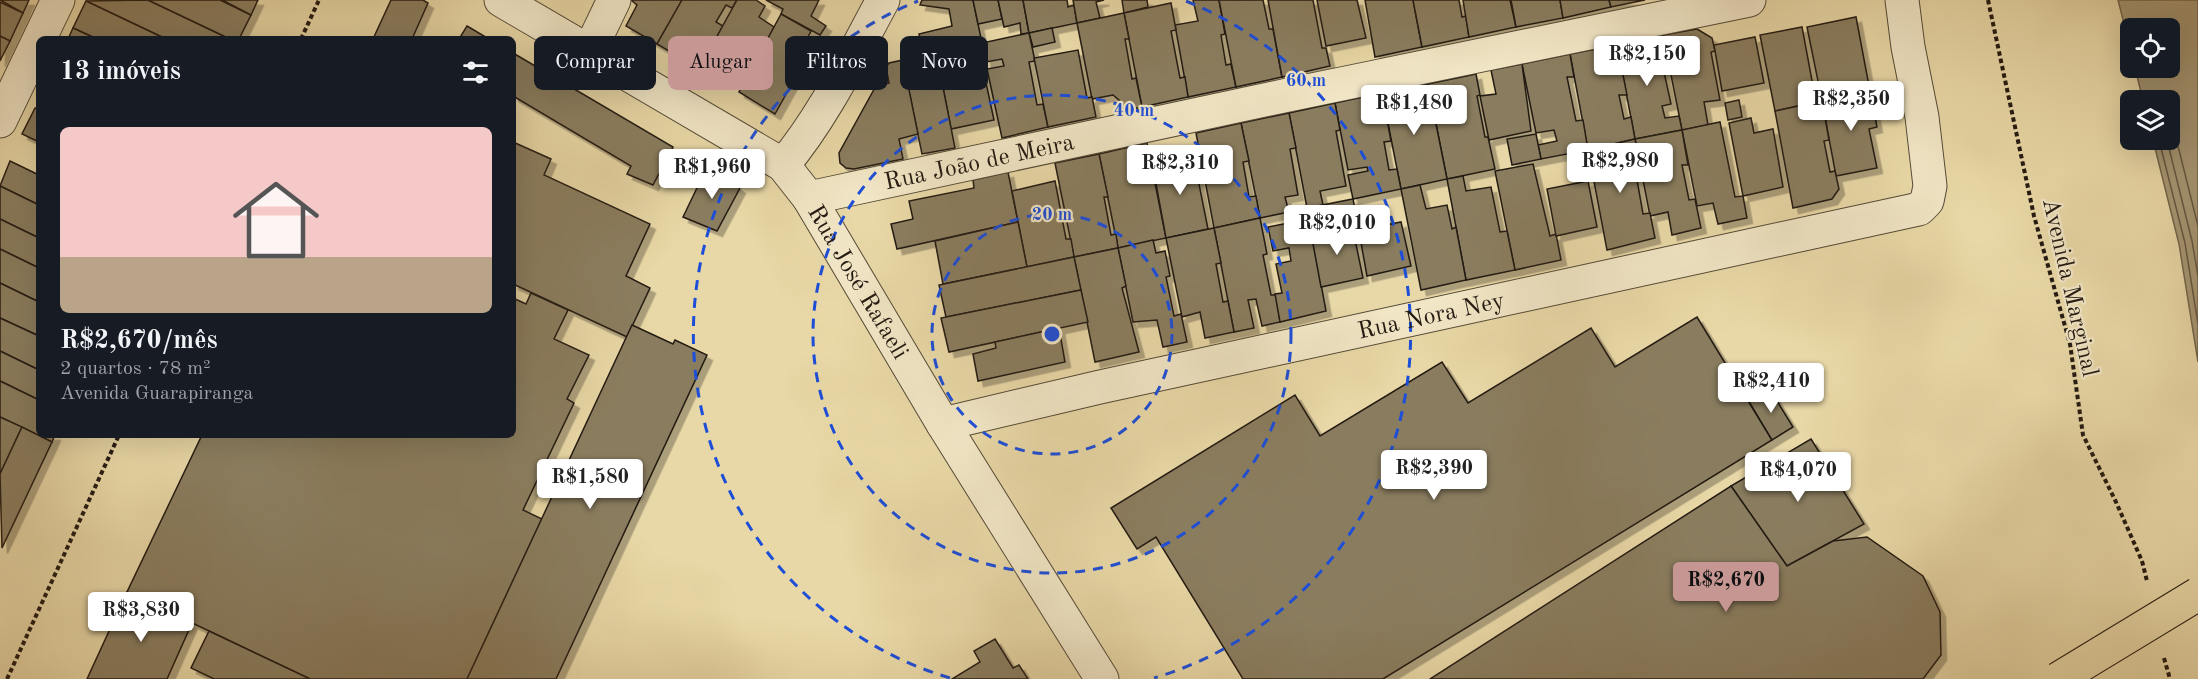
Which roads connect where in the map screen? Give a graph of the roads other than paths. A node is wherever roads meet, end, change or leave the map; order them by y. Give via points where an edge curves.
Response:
1 (58, 0) edge
2 (501, 0) edge
3 (614, 0) edge
4 (883, 0) edge
5 (1749, 0) edge
6 (1902, 0) edge
7 (41, 36) edge
8 (562, 36) edge
9 (597, 36) edge
10 (36, 46) edge
11 (654, 90) edge
12 (0, 121) edge
13 (783, 165) junction
14 (809, 198) junction
15 (944, 424) junction
16 (2198, 594) edge
17 (1102, 679) edge
18 (2058, 679) edge

1 - 7 street
2 - 8 street, Rua José Rafaeli
3 - 9 street
4 - 13 street via 828,100
5 - 14 street, Rua João de Meira
6 - 15 street, Rua Nora Ney via 1930,186 1927,201 1919,209
10 - 12 street
11 - 13 street, Rua José Rafaeli
13 - 14 street, Rua José Rafaeli
14 - 15 street, Rua José Rafaeli
15 - 17 street, Rua José Rafaeli
16 - 18 main road, bridge

